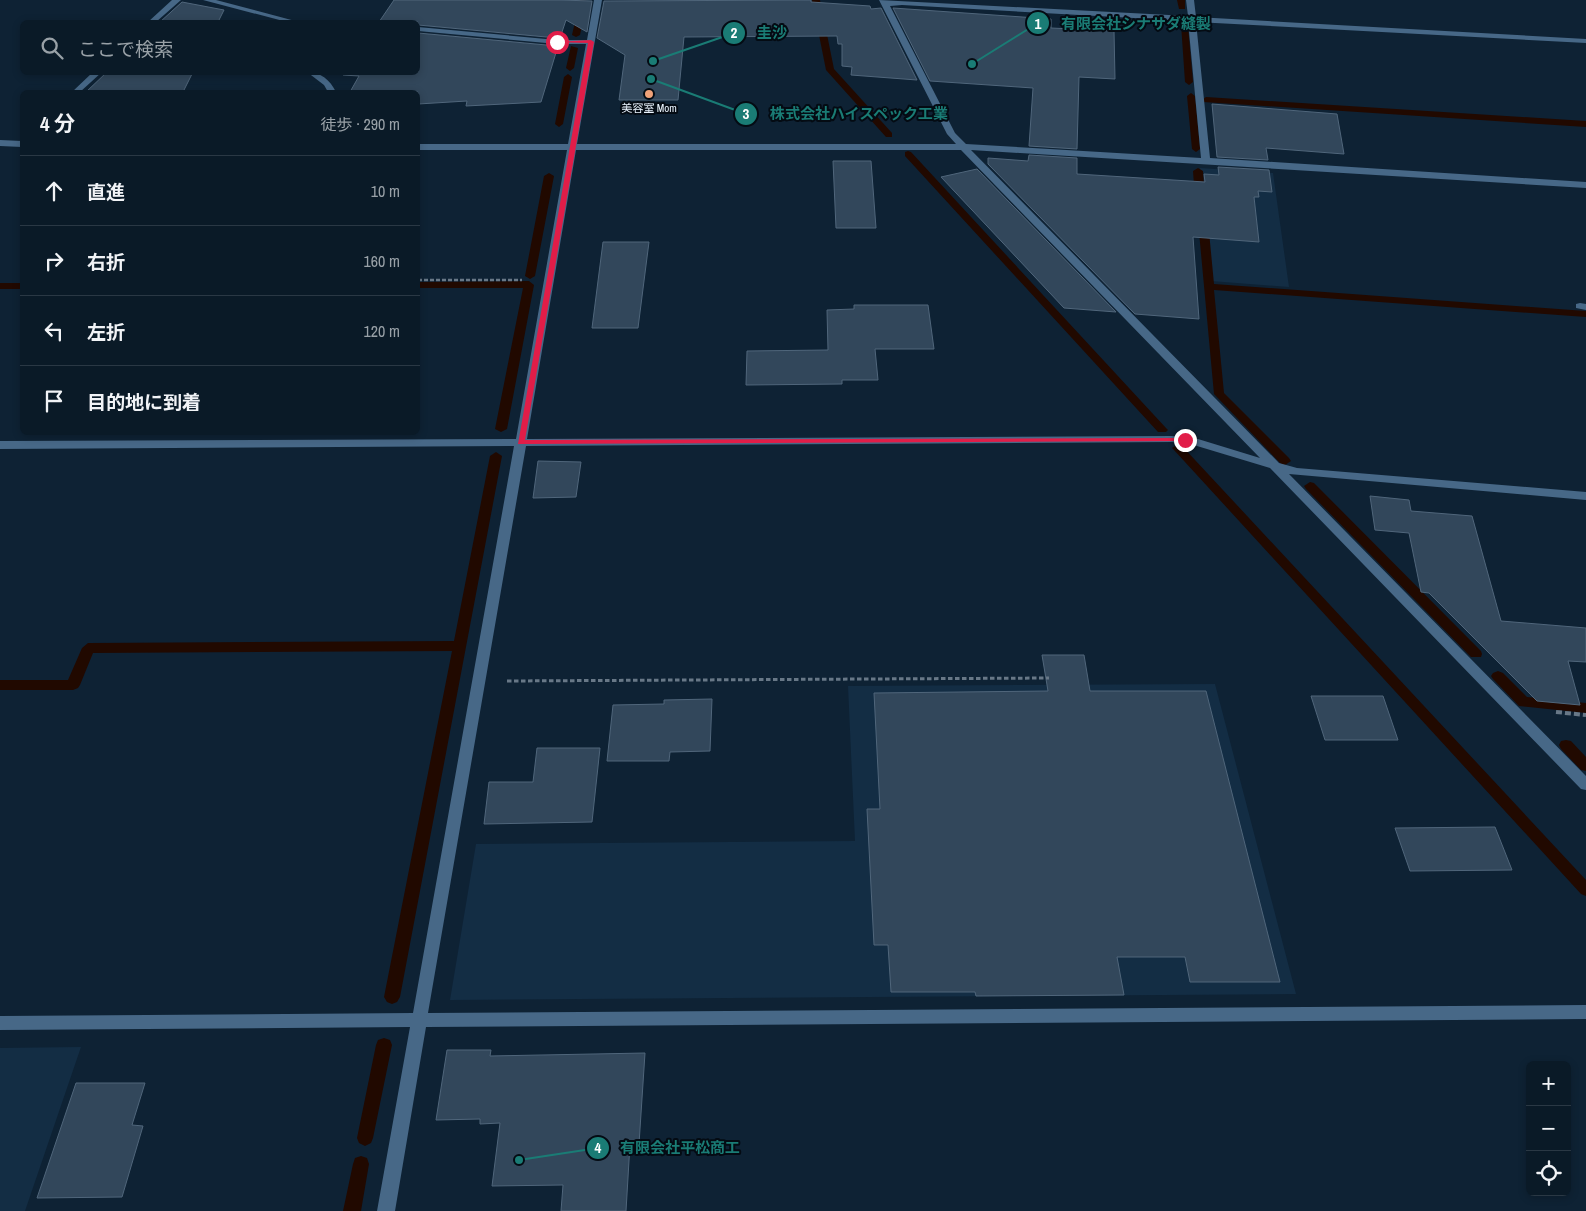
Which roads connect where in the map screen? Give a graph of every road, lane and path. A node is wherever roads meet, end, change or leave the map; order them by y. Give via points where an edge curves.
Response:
1 (177, 0) edge
2 (207, 0) edge
3 (598, 0) edge
4 (1190, 0) edge
5 (884, 2) edge
6 (1192, 19) junction
7 (154, 20) edge
8 (287, 20) edge
9 (420, 29) edge
10 (1586, 41) edge
11 (591, 42) junction
12 (95, 75) edge
13 (315, 75) edge
14 (78, 90) edge
15 (331, 90) edge
16 (0, 143) edge
17 (20, 144) edge
18 (962, 146) junction
19 (420, 147) edge
20 (573, 148) junction
21 (1206, 161) junction
22 (1586, 185) edge
23 (420, 280) edge
24 (549, 280) junction
25 (521, 442) junction
26 (0, 445) edge
27 (1275, 466) junction
28 (1586, 496) edge
29 (1049, 678) dead end
30 (479, 681) junction
31 (1586, 785) edge
32 (1586, 1012) edge
33 (420, 1020) junction
34 (0, 1023) edge
35 (386, 1211) edge

1 - 7 street
2 - 8 street
3 - 11 street
4 - 6 street
5 - 6 street
5 - 18 street via 951,134
6 - 10 street
6 - 21 street
9 - 11 street via 557,42
11 - 20 street
12 - 14 street
13 - 15 street
16 - 17 street
18 - 20 street
18 - 21 street
18 - 27 street
19 - 20 street
20 - 24 street
21 - 22 street
23 - 24 path
24 - 25 street
25 - 26 street
25 - 27 street via 1172,439 1198,443
25 - 30 street
27 - 28 street via 1296,472
27 - 31 street
29 - 30 path
30 - 33 street
32 - 33 street
33 - 34 street
33 - 35 street

